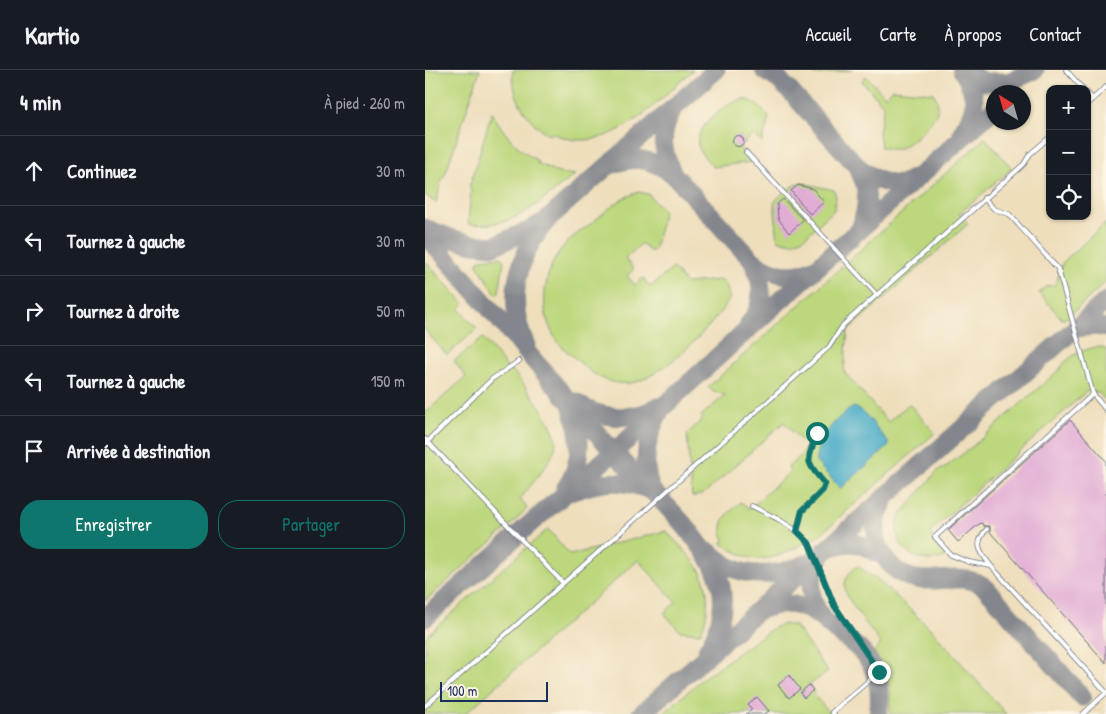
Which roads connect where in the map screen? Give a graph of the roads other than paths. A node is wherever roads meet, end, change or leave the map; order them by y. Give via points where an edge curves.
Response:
1 (1067, 70) edge
2 (1080, 85) edge
3 (1106, 87) edge
4 (1093, 99) edge
5 (1046, 140) edge
6 (746, 152) dead end
7 (984, 198) junction
8 (876, 294) junction
9 (519, 360) dead end
10 (1093, 394) junction
11 (1106, 410) edge
12 (813, 428) dead end
13 (426, 442) edge
14 (751, 506) dead end
15 (987, 529) dead end
16 (797, 531) junction
17 (991, 566) junction
18 (563, 583) junction
19 (1106, 693) edge
20 (425, 706) edge
21 (834, 714) edge
22 (1083, 714) edge

1 - 2 lane
3 - 4 lane
5 - 7 lane
6 - 8 lane
7 - 8 lane
7 - 10 lane via 994,209 1009,214 1058,269
8 - 18 lane via 843,325 829,347
9 - 13 lane via 492,379
10 - 11 lane
10 - 17 lane via 935,537 951,555
12 - 16 lane via 817,433 809,465 825,484 802,511
13 - 18 lane
14 - 16 lane
15 - 17 lane via 978,546
16 - 21 lane via 809,543 834,605 879,672 832,712
17 - 19 lane
18 - 20 lane
19 - 22 lane

